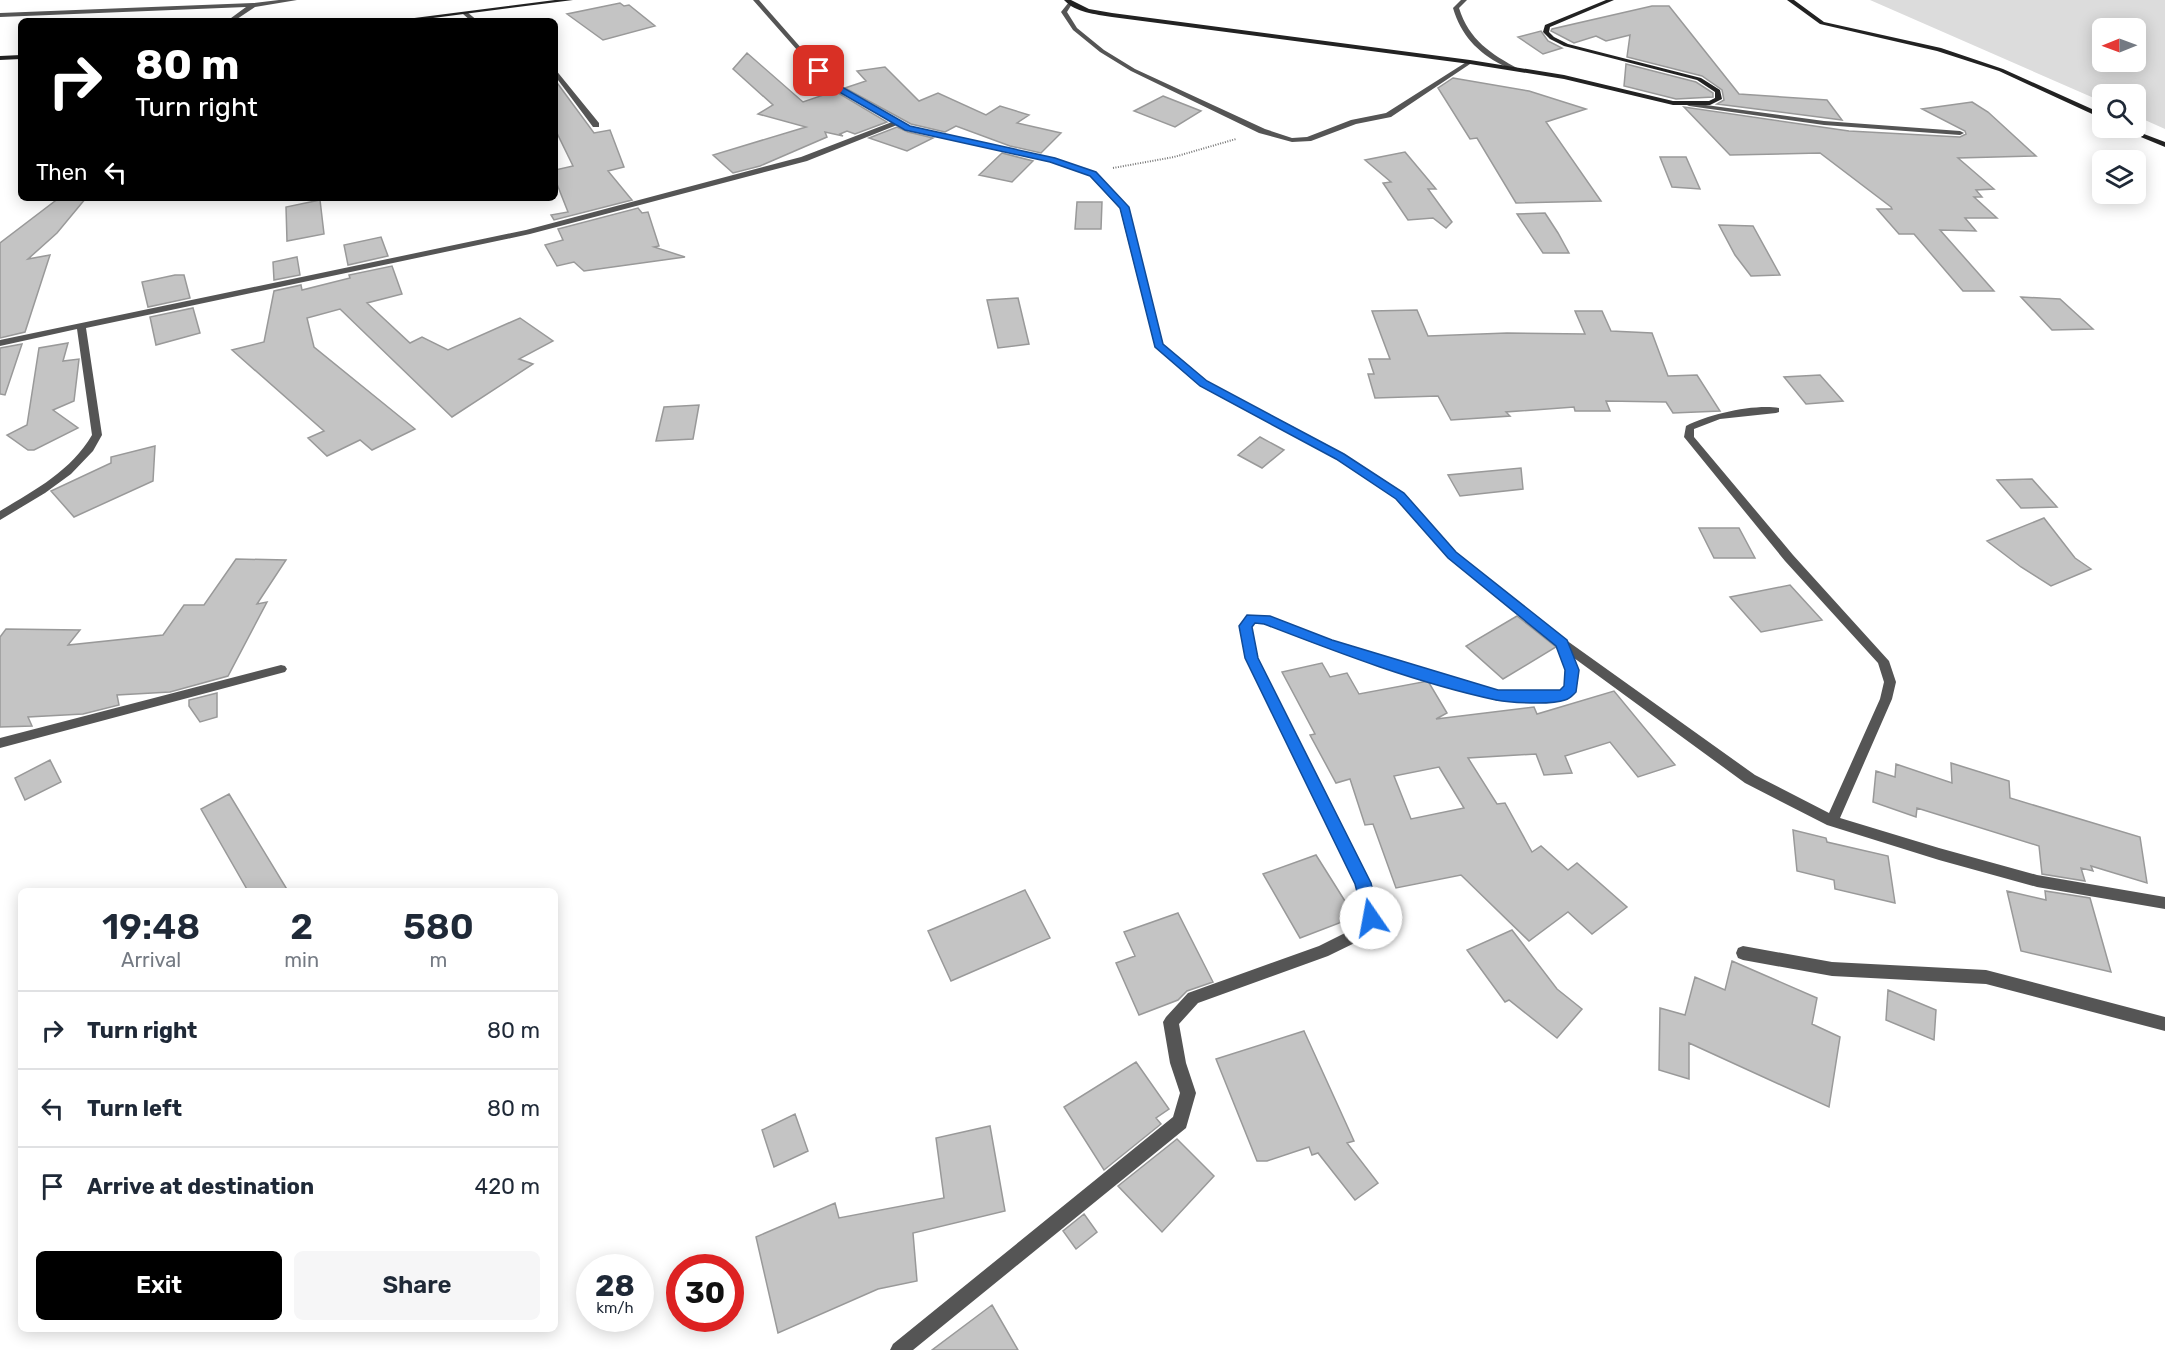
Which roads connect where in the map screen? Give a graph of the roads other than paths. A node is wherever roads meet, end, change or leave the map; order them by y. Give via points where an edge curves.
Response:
1 (294, 0) edge
2 (570, 0) edge
3 (756, 0) edge
4 (1464, 0) edge
5 (1611, 0) edge
6 (1790, 0) edge
7 (533, 2) edge
8 (1068, 2) edge
9 (253, 5) junction
10 (465, 13) junction
11 (0, 15) edge
12 (234, 18) edge
13 (421, 18) edge
14 (471, 18) edge
15 (18, 57) edge
16 (0, 58) edge
17 (1470, 62) junction
18 (1517, 70) junction
19 (558, 75) edge
20 (1690, 105) junction
21 (2092, 112) edge
22 (897, 122) junction
23 (596, 125) dead end
24 (1960, 133) dead end
25 (2146, 137) edge
26 (2165, 145) edge
27 (81, 326) junction
28 (0, 343) edge
29 (1776, 410) dead end
30 (0, 516) edge
31 (1562, 643) junction
32 (281, 669) dead end
33 (0, 743) edge
34 (1832, 821) junction
35 (2165, 903) edge
36 (1743, 953) dead end
37 (2165, 1024) edge
38 (899, 1350) edge

1 - 9 street
2 - 7 main road
3 - 22 street via 830,84
4 - 18 street via 1456,8 1467,35 1486,55
5 - 20 main road via 1556,21 1546,26 1546,32 1566,45 1700,79 1718,91 1719,99
6 - 21 main road via 1822,23 1939,49 2001,70
7 - 10 main road
8 - 17 main road via 1112,15
8 - 17 street via 1064,12 1068,22 1117,62 1269,134 1292,140 1308,139 1354,122 1388,115
9 - 11 street
9 - 12 street
10 - 13 main road
10 - 14 street
15 - 16 main road
17 - 18 main road
18 - 20 main road
19 - 23 street
20 - 24 street via 1824,123
22 - 27 street via 804,159 527,232
22 - 31 street via 908,128 1052,160 1093,174 1124,207 1158,345 1203,384 1340,456 1400,496 1452,555
25 - 26 main road
27 - 28 street
27 - 30 street via 97,435 89,451 58,478
29 - 34 street via 1701,421 1689,428 1689,438 1789,558 1883,661 1890,682 1886,699
31 - 34 street via 1750,779
31 - 38 street via 1572,670 1571,688 1563,696 1498,696 1252,618 1246,626 1252,658 1363,883 1371,918 1364,931 1323,951 1193,998 1171,1022 1188,1094 1180,1122
32 - 33 street
34 - 35 street via 2037,881
36 - 37 street via 1832,969 1986,977

